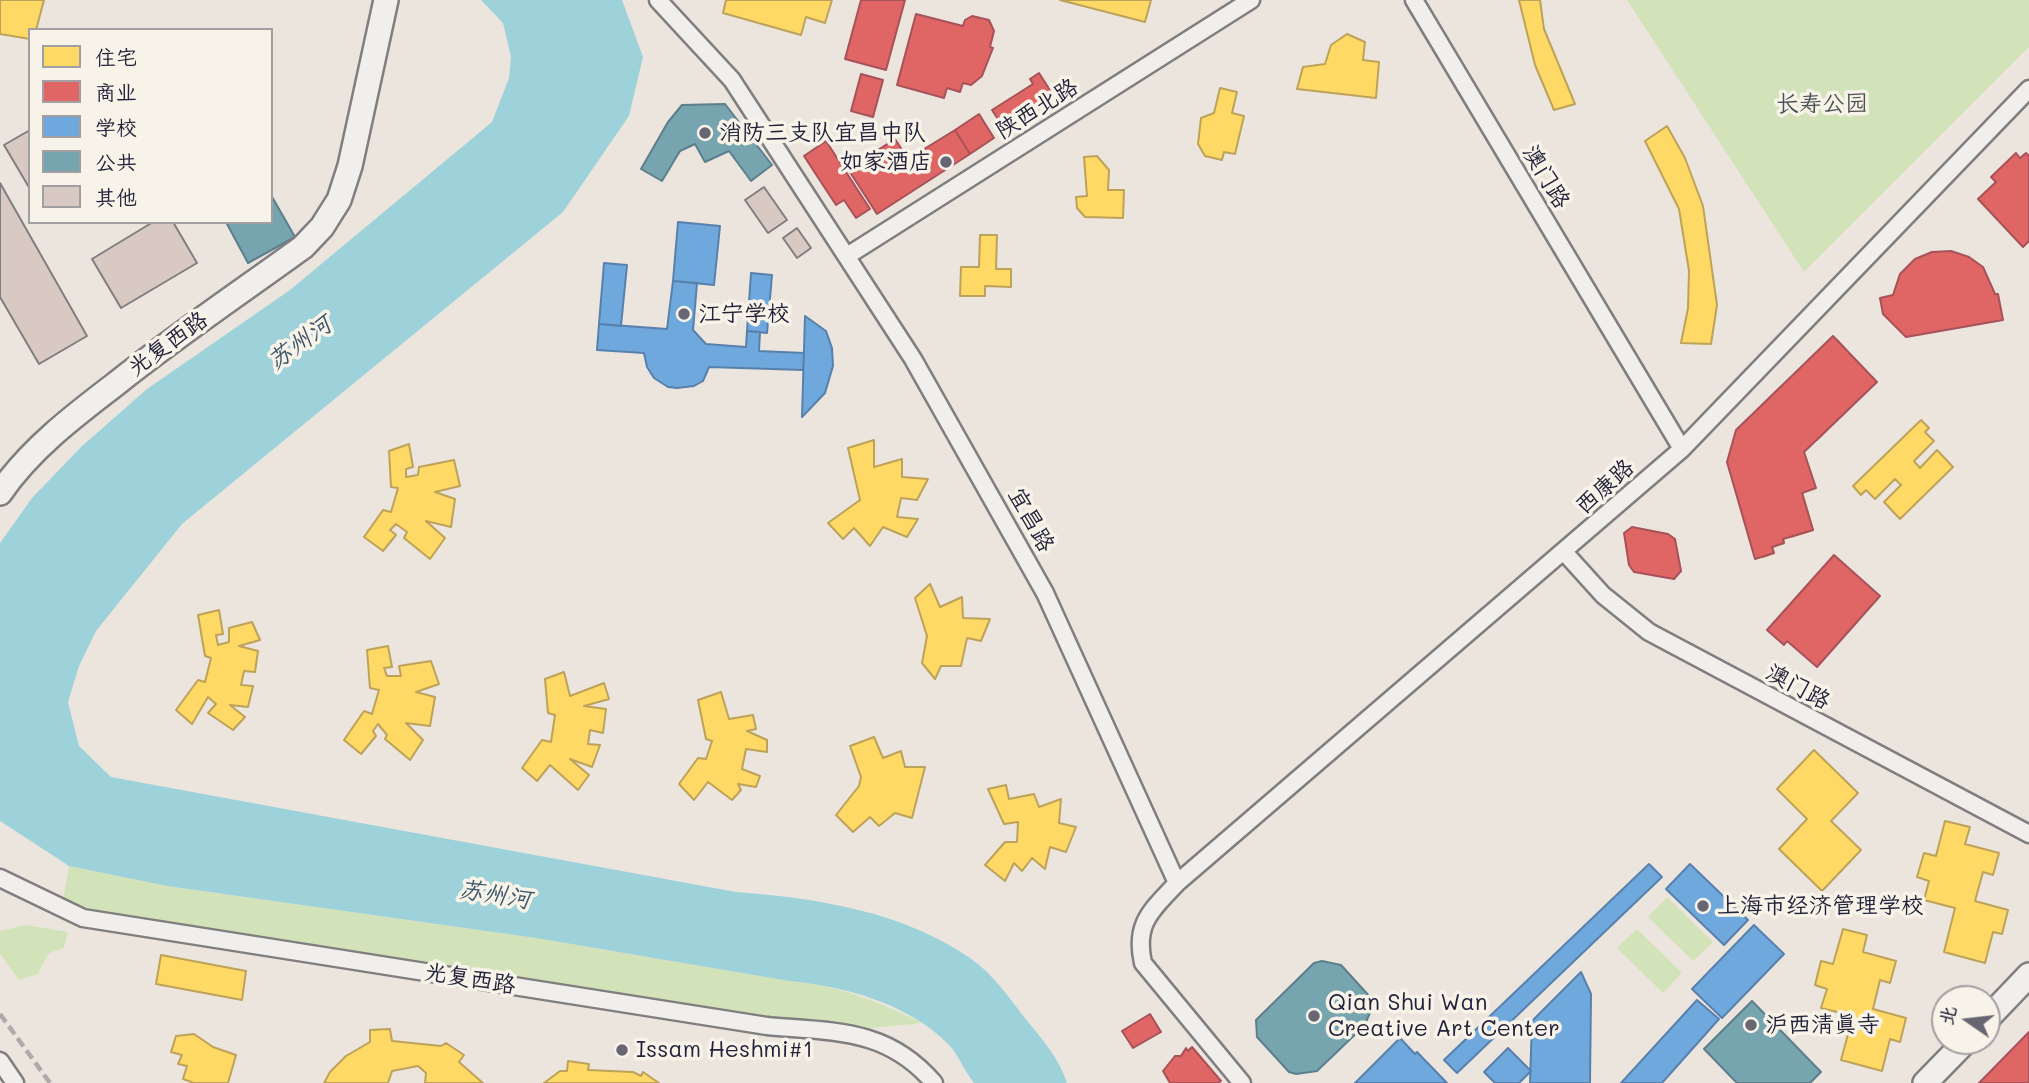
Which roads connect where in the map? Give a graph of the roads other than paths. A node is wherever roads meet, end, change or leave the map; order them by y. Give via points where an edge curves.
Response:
1 (386, 0) edge
2 (658, 0) edge
3 (1251, 0) edge
4 (1414, 0) edge
5 (2029, 89) edge
6 (847, 256) junction
7 (1682, 449) junction
8 (0, 493) edge
9 (1565, 553) junction
10 (2029, 834) edge
11 (0, 878) edge
12 (1177, 883) junction
13 (2029, 975) edge
14 (2001, 1004) edge
15 (1952, 1055) edge
16 (0, 1060) edge
17 (15, 1083) edge
18 (934, 1083) edge
19 (1242, 1083) edge
20 (1925, 1083) edge

1 - 8 main road, 光复西路 via 339,200 322,227 303,247 70,419
2 - 6 street, 宜昌路 via 732,80
3 - 6 street, 陕西北路
4 - 7 street, 澳门路
5 - 7 street, 西康路
6 - 12 street, 宜昌路 via 913,359 1045,593
7 - 9 street, 西康路
9 - 10 street, 澳门路 via 1603,595 1649,632
9 - 12 street, 西康路
11 - 18 street, 光复西路 via 83,919 767,1026 870,1038 893,1046
12 - 19 street via 1150,911 1141,928 1143,962
13 - 14 main road
15 - 20 main road
16 - 17 street

